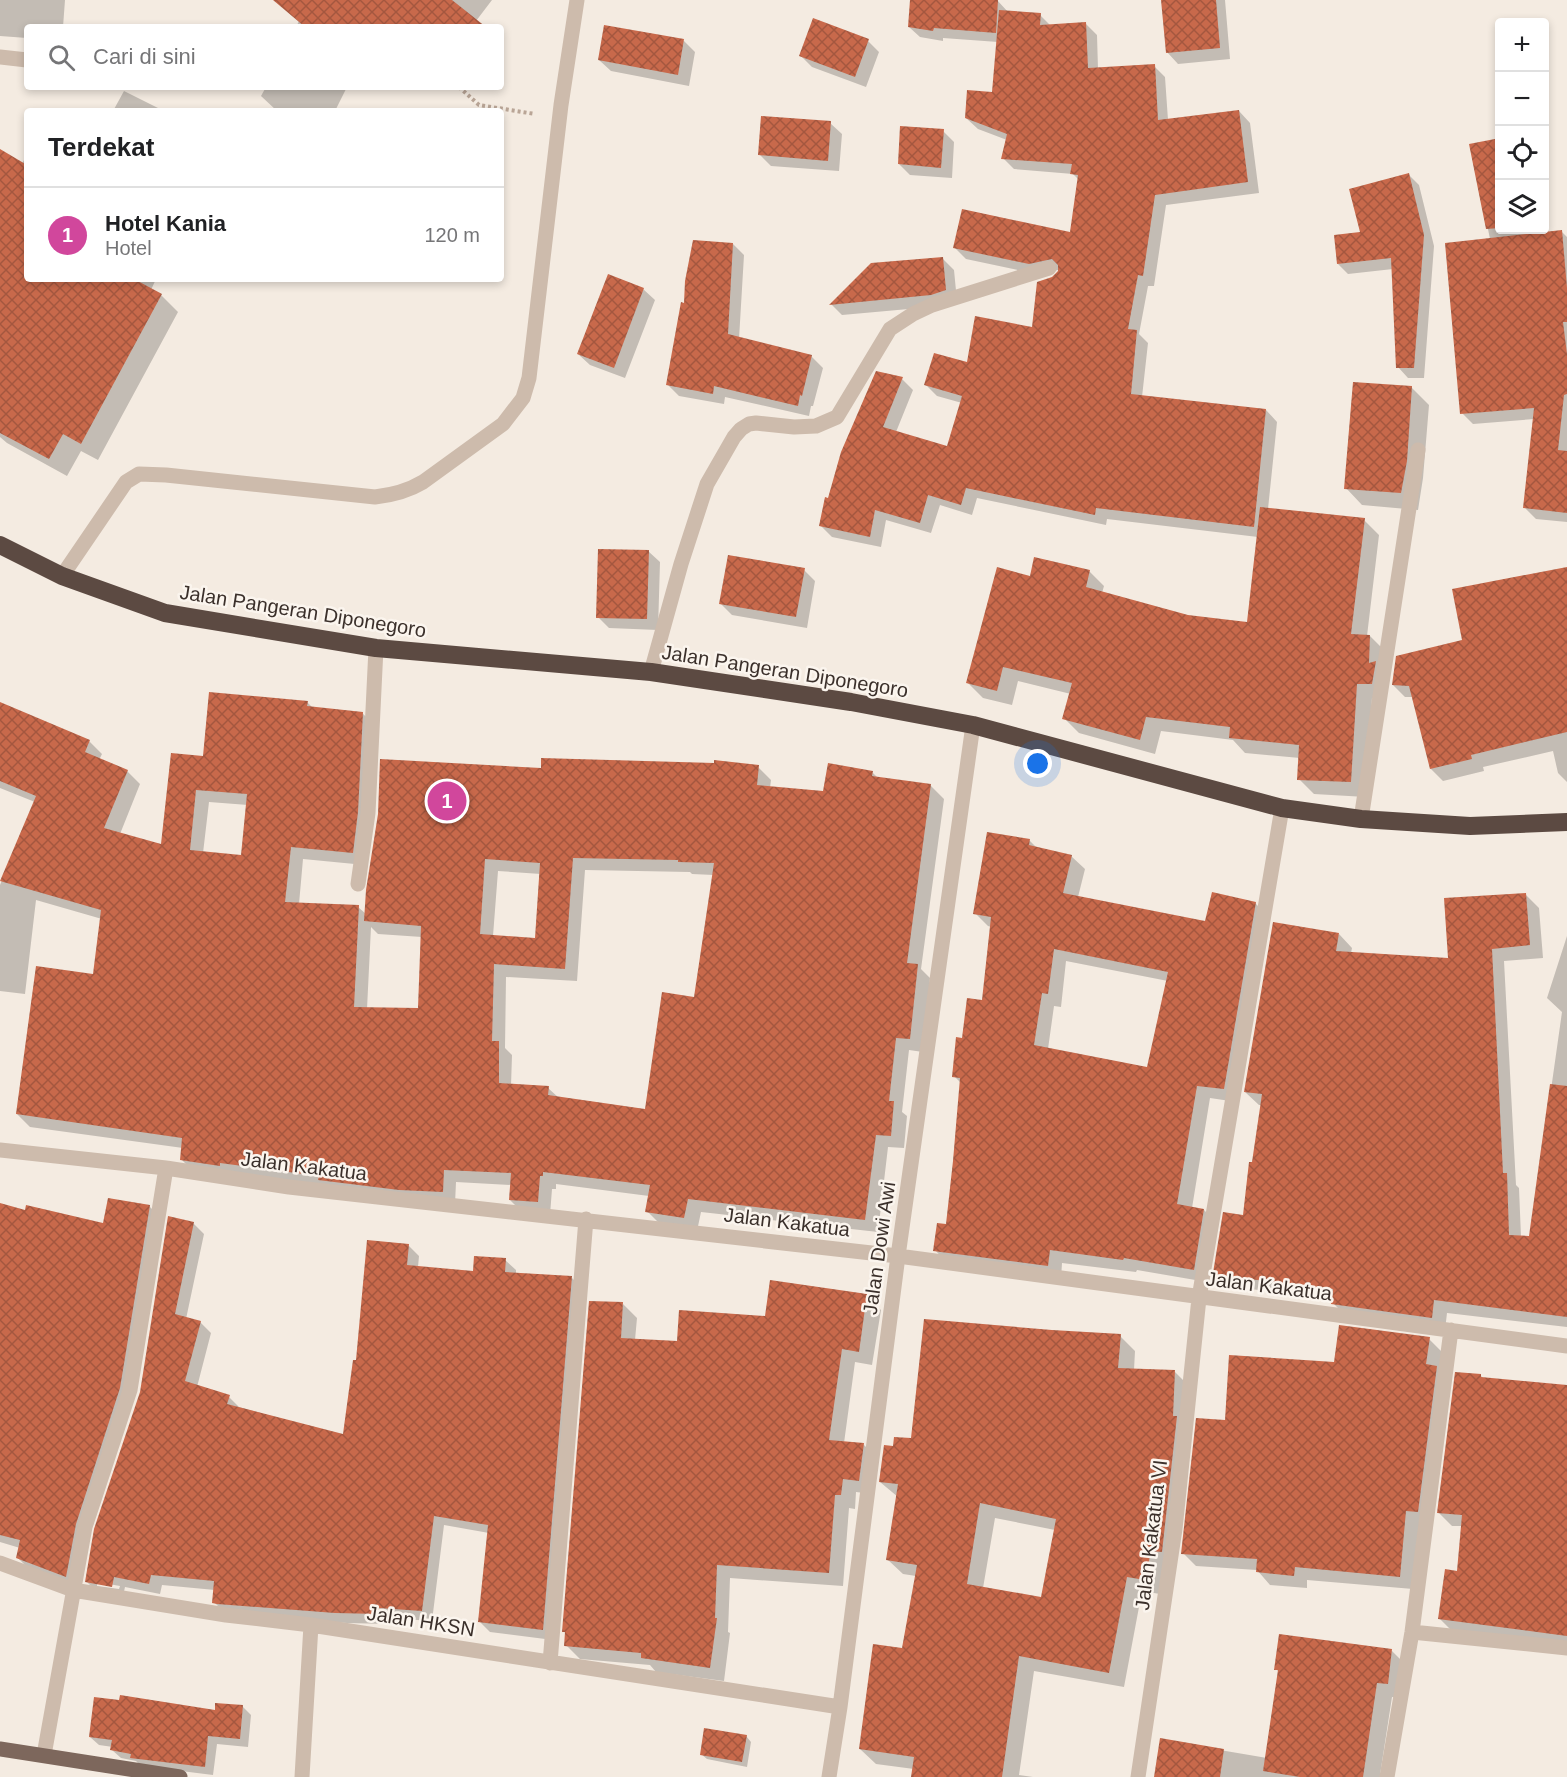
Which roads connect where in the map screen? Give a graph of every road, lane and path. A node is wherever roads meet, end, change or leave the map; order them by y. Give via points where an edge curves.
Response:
1 (577, 0) edge
2 (0, 57) edge
3 (24, 60) edge
4 (462, 90) edge
5 (561, 105) junction
6 (498, 108) edge
7 (504, 109) edge
8 (1049, 268) dead end
9 (1418, 450) dead end
10 (0, 545) edge
11 (62, 576) junction
12 (376, 648) junction
13 (651, 672) junction
14 (973, 725) junction
15 (1282, 808) junction
16 (1360, 819) junction
17 (1567, 822) edge
18 (358, 884) dead end
19 (0, 1150) edge
20 (166, 1168) junction
21 (586, 1220) junction
22 (898, 1256) junction
23 (1199, 1298) junction
24 (1451, 1330) junction
25 (1567, 1346) edge
26 (0, 1563) edge
27 (73, 1590) junction
28 (311, 1625) junction
29 (1412, 1632) junction
30 (1567, 1648) edge
31 (550, 1663) junction
32 (840, 1707) junction
33 (0, 1749) edge
34 (44, 1755) junction
35 (180, 1777) edge
36 (302, 1777) edge
37 (829, 1777) edge
38 (1138, 1777) edge
39 (1386, 1777) edge

1 - 5 street
2 - 3 street
4 - 6 path via 479,105
5 - 7 path via 535,114
5 - 11 street via 529,378 523,398 503,424 410,490 375,498 139,474 126,482
8 - 13 street via 932,305 890,329 837,417 816,426 756,423 741,429 707,484
9 - 16 street
10 - 11 highway, Jalan Pangeran Diponegoro
11 - 12 highway, Jalan Pangeran Diponegoro via 165,613
12 - 13 highway, Jalan Pangeran Diponegoro
12 - 18 street via 368,813
13 - 14 highway, Jalan Pangeran Diponegoro via 852,702
14 - 15 highway, Jalan Pangeran Diponegoro
14 - 22 street, Jalan Dowi Awi
15 - 16 highway, Jalan Pangeran Diponegoro
15 - 23 street, Jalan Kakatua VI
16 - 17 highway, Jalan Pangeran Diponegoro via 1470,826
19 - 20 street, Jalan Kakatua
20 - 21 street, Jalan Kakatua via 289,1187
20 - 27 street via 130,1390 85,1527
21 - 22 street, Jalan Kakatua
21 - 31 street
22 - 23 street, Jalan Kakatua
22 - 32 street, Jalan Dowi Awi
23 - 24 street, Jalan Kakatua
23 - 38 street, Jalan Kakatua VI via 1175,1529
24 - 25 street, Jalan Kakatua
24 - 29 street
26 - 27 street, Jalan HKSN
27 - 28 street, Jalan HKSN
27 - 34 street
28 - 31 street, Jalan HKSN
28 - 36 street
29 - 30 street
29 - 39 street
31 - 32 street, Jalan HKSN
32 - 37 street, Jalan Dowi Awi
33 - 34 main road
34 - 35 main road

